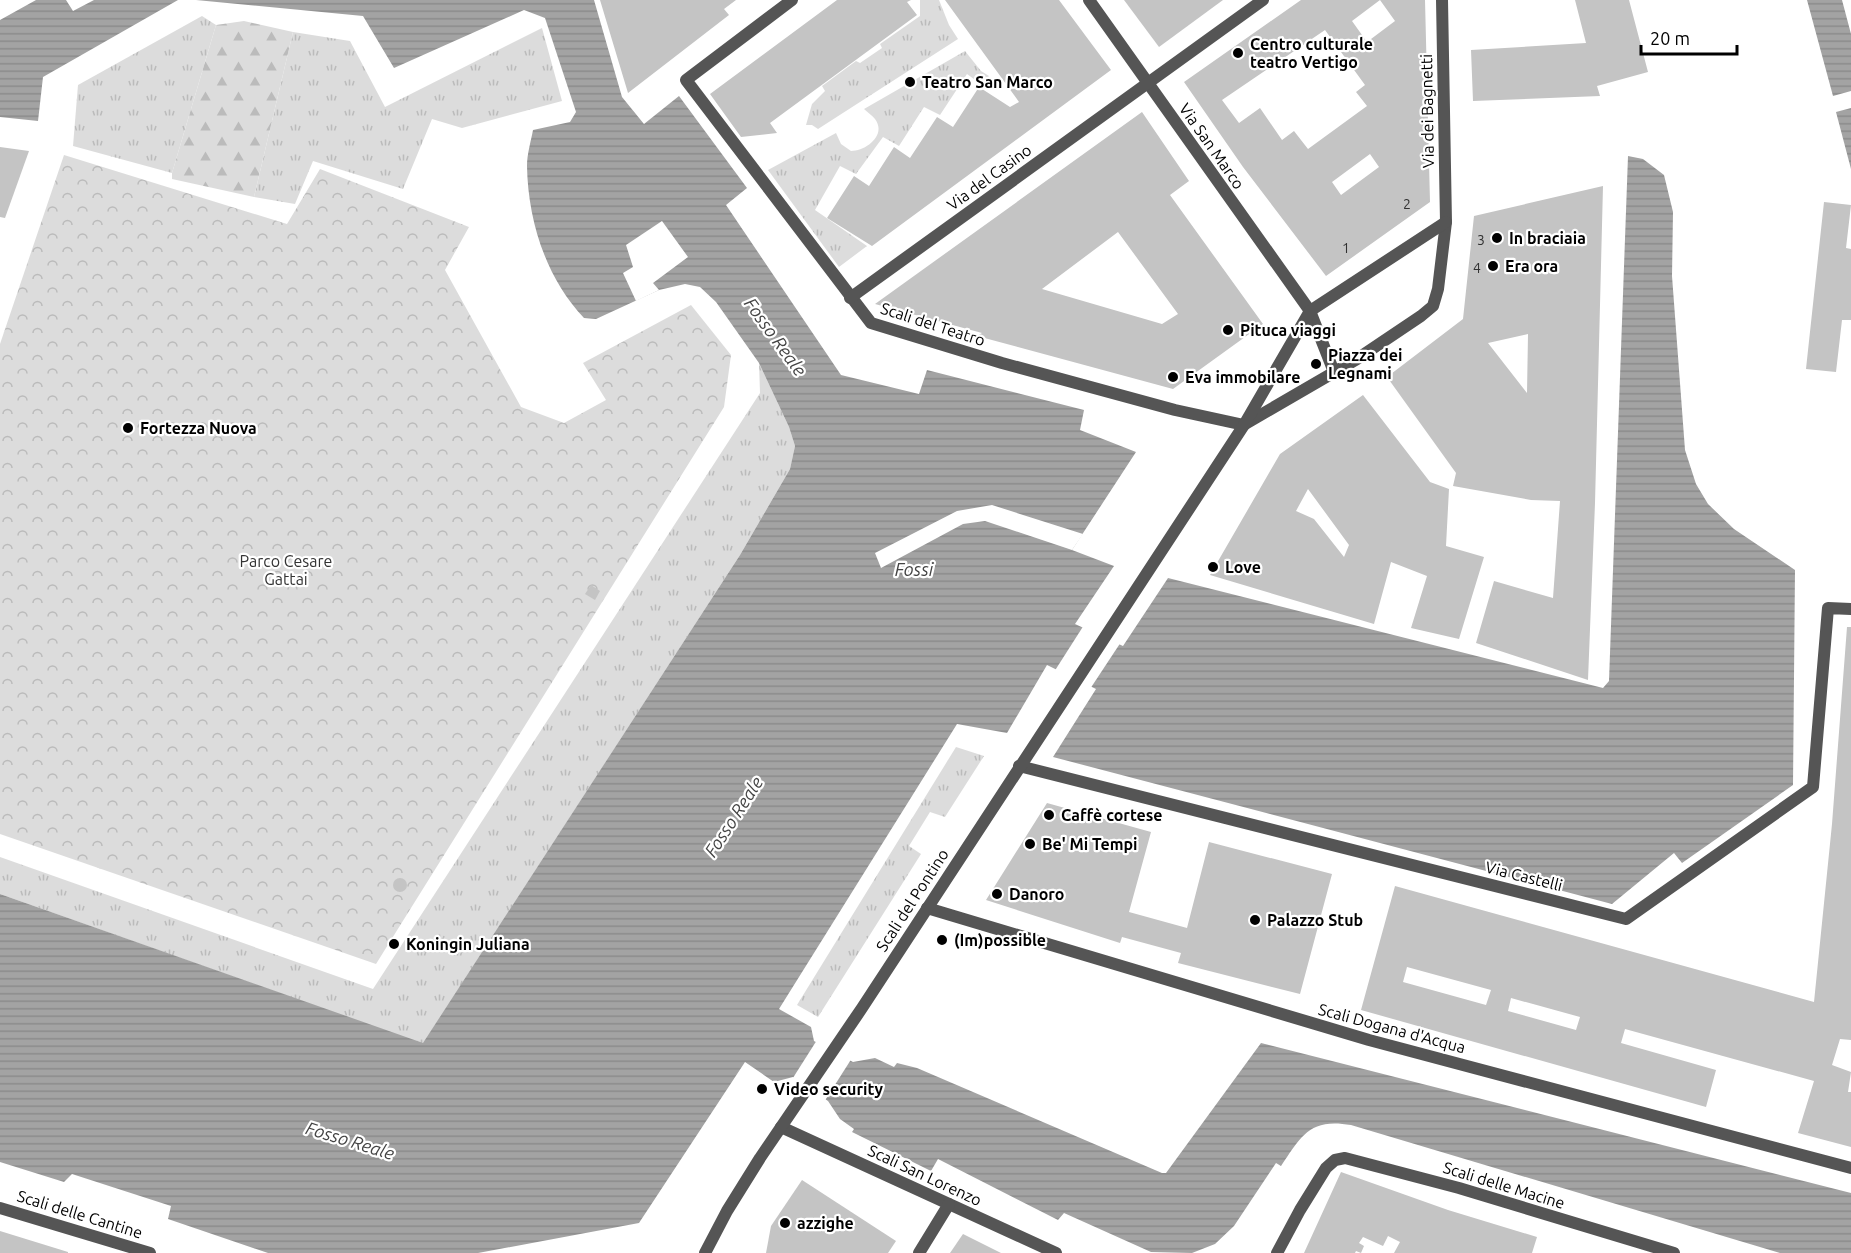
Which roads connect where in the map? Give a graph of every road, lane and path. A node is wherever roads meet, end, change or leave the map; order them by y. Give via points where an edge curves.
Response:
1 (792, 0) edge
2 (1089, 0) edge
3 (1263, 0) edge
4 (1442, 0) edge
5 (1147, 82) junction
6 (1446, 222) junction
7 (850, 298) junction
8 (1310, 311) junction
9 (1334, 372) junction
10 (1244, 425) junction
11 (1851, 609) edge
12 (1023, 760) junction
13 (927, 908) junction
14 (781, 1127) junction
15 (1851, 1168) edge
16 (949, 1204) junction
17 (0, 1208) edge
18 (150, 1253) edge
19 (705, 1253) edge
20 (919, 1253) edge
21 (1056, 1253) edge
22 (1277, 1253) edge
23 (1674, 1253) edge

1 - 7 street, Scali del Teatro via 686,80
2 - 5 street, Via San Marco
3 - 5 street, Via del Casino
4 - 6 street, Via dei Bagnetti
5 - 7 street, Via del Casino
5 - 8 street, Via San Marco
6 - 8 street
6 - 9 street via 1433,306
7 - 10 street, Scali del Teatro via 871,324 1175,410
8 - 9 street
8 - 10 street
9 - 10 street
10 - 12 street, Scali del Pontino
11 - 12 street, Via Castelli via 1828,608 1813,787 1626,918
12 - 13 street, Scali del Pontino
13 - 14 street, Scali del Pontino
13 - 15 street, Scali Dogana d'Acqua via 1369,1040
14 - 16 street, Scali San Lorenzo
14 - 19 street, Scali del Pontino
16 - 20 street
16 - 21 street, Scali San Lorenzo
17 - 18 street, Scali delle Cantine
22 - 23 street, Scali delle Macine via 1326,1168 1340,1158 1459,1188

